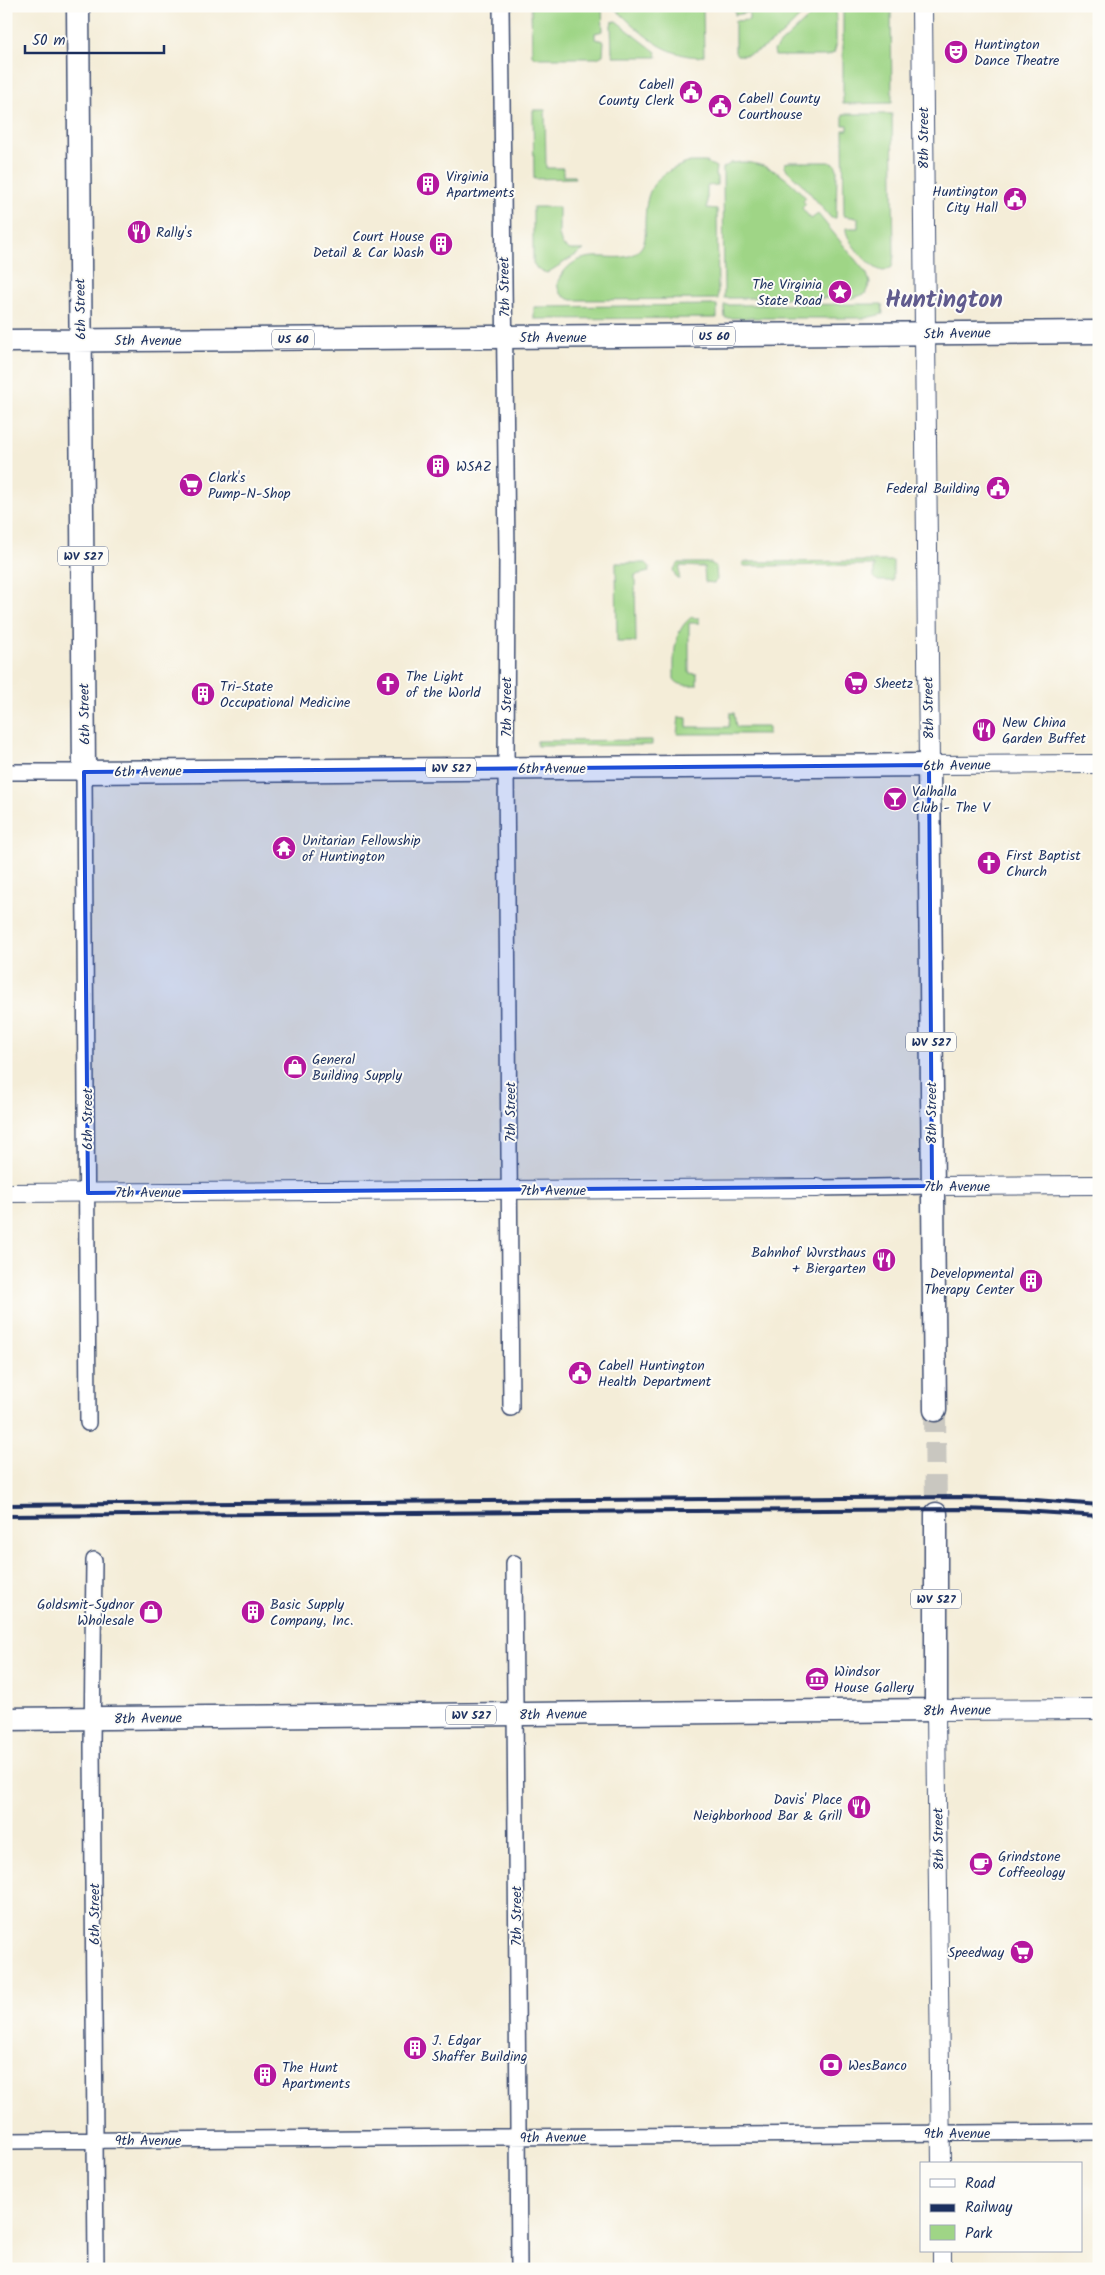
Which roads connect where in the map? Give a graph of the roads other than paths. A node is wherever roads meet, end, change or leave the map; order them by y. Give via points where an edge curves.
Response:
1 (78, 6) edge
2 (500, 6) edge
3 (922, 6) edge
4 (1099, 332) edge
5 (924, 333) junction
6 (504, 337) junction
7 (81, 340) junction
8 (6, 341) edge
9 (1099, 764) edge
10 (929, 765) junction
11 (506, 768) junction
12 (6, 772) edge
13 (84, 772) junction
14 (1099, 1184) edge
15 (932, 1186) junction
16 (818, 1188) joint
17 (510, 1190) junction
18 (6, 1193) edge
19 (88, 1193) junction
20 (512, 1408) dead end
21 (935, 1410) tunnel mouth
22 (88, 1423) dead end
23 (936, 1514) tunnel mouth
24 (94, 1560) dead end
25 (514, 1563) dead end
26 (1099, 1709) edge
27 (936, 1710) junction
28 (515, 1715) junction
29 (6, 1719) edge
30 (92, 1719) junction
31 (1099, 2132) edge
32 (941, 2133) junction
33 (518, 2137) junction
34 (95, 2140) junction
35 (6, 2141) edge
36 (941, 2162) edge
37 (942, 2252) edge
38 (96, 2269) edge
39 (519, 2269) edge
40 (942, 2269) edge

1 - 7 main road, 6th Street / WV 527
2 - 6 street, 7th Street
3 - 5 main road, 8th Street
4 - 5 main road, 5th Avenue / US 60
5 - 6 main road, 5th Avenue / US 60
5 - 10 main road, 8th Street
6 - 7 main road, 5th Avenue / US 60
6 - 11 street, 7th Street
7 - 8 main road, 5th Avenue / US 60
7 - 13 main road, 6th Street / WV 527
9 - 10 street, 6th Avenue
10 - 11 main road, 6th Avenue / WV 527
10 - 15 main road, 8th Street / WV 527
11 - 13 main road, 6th Avenue / WV 527
11 - 17 street, 7th Street
12 - 13 street, 6th Avenue
13 - 19 street, 6th Street
14 - 15 street, 7th Avenue
15 - 16 street, 7th Avenue
15 - 21 main road, 8th Street / WV 527
16 - 17 street, 7th Avenue
17 - 19 street, 7th Avenue
17 - 20 street, 7th Street
18 - 19 street, 7th Avenue
19 - 22 street, 6th Street
23 - 27 main road, 8th Street / WV 527
24 - 30 street, 6th Street
25 - 28 street, 7th Street
26 - 27 main road, 8th Avenue
27 - 28 main road, 8th Avenue / WV 527
27 - 32 street, 8th Street
28 - 30 main road, 8th Avenue / WV 527
28 - 33 street, 7th Street
29 - 30 main road, 8th Avenue / WV 527
30 - 34 street, 6th Street
31 - 32 street, 9th Avenue
32 - 33 street, 9th Avenue
32 - 36 street, 8th Street
33 - 34 street, 9th Avenue
33 - 39 street, 7th Street
34 - 35 street, 9th Avenue
34 - 38 street, 6th Street
37 - 40 street

